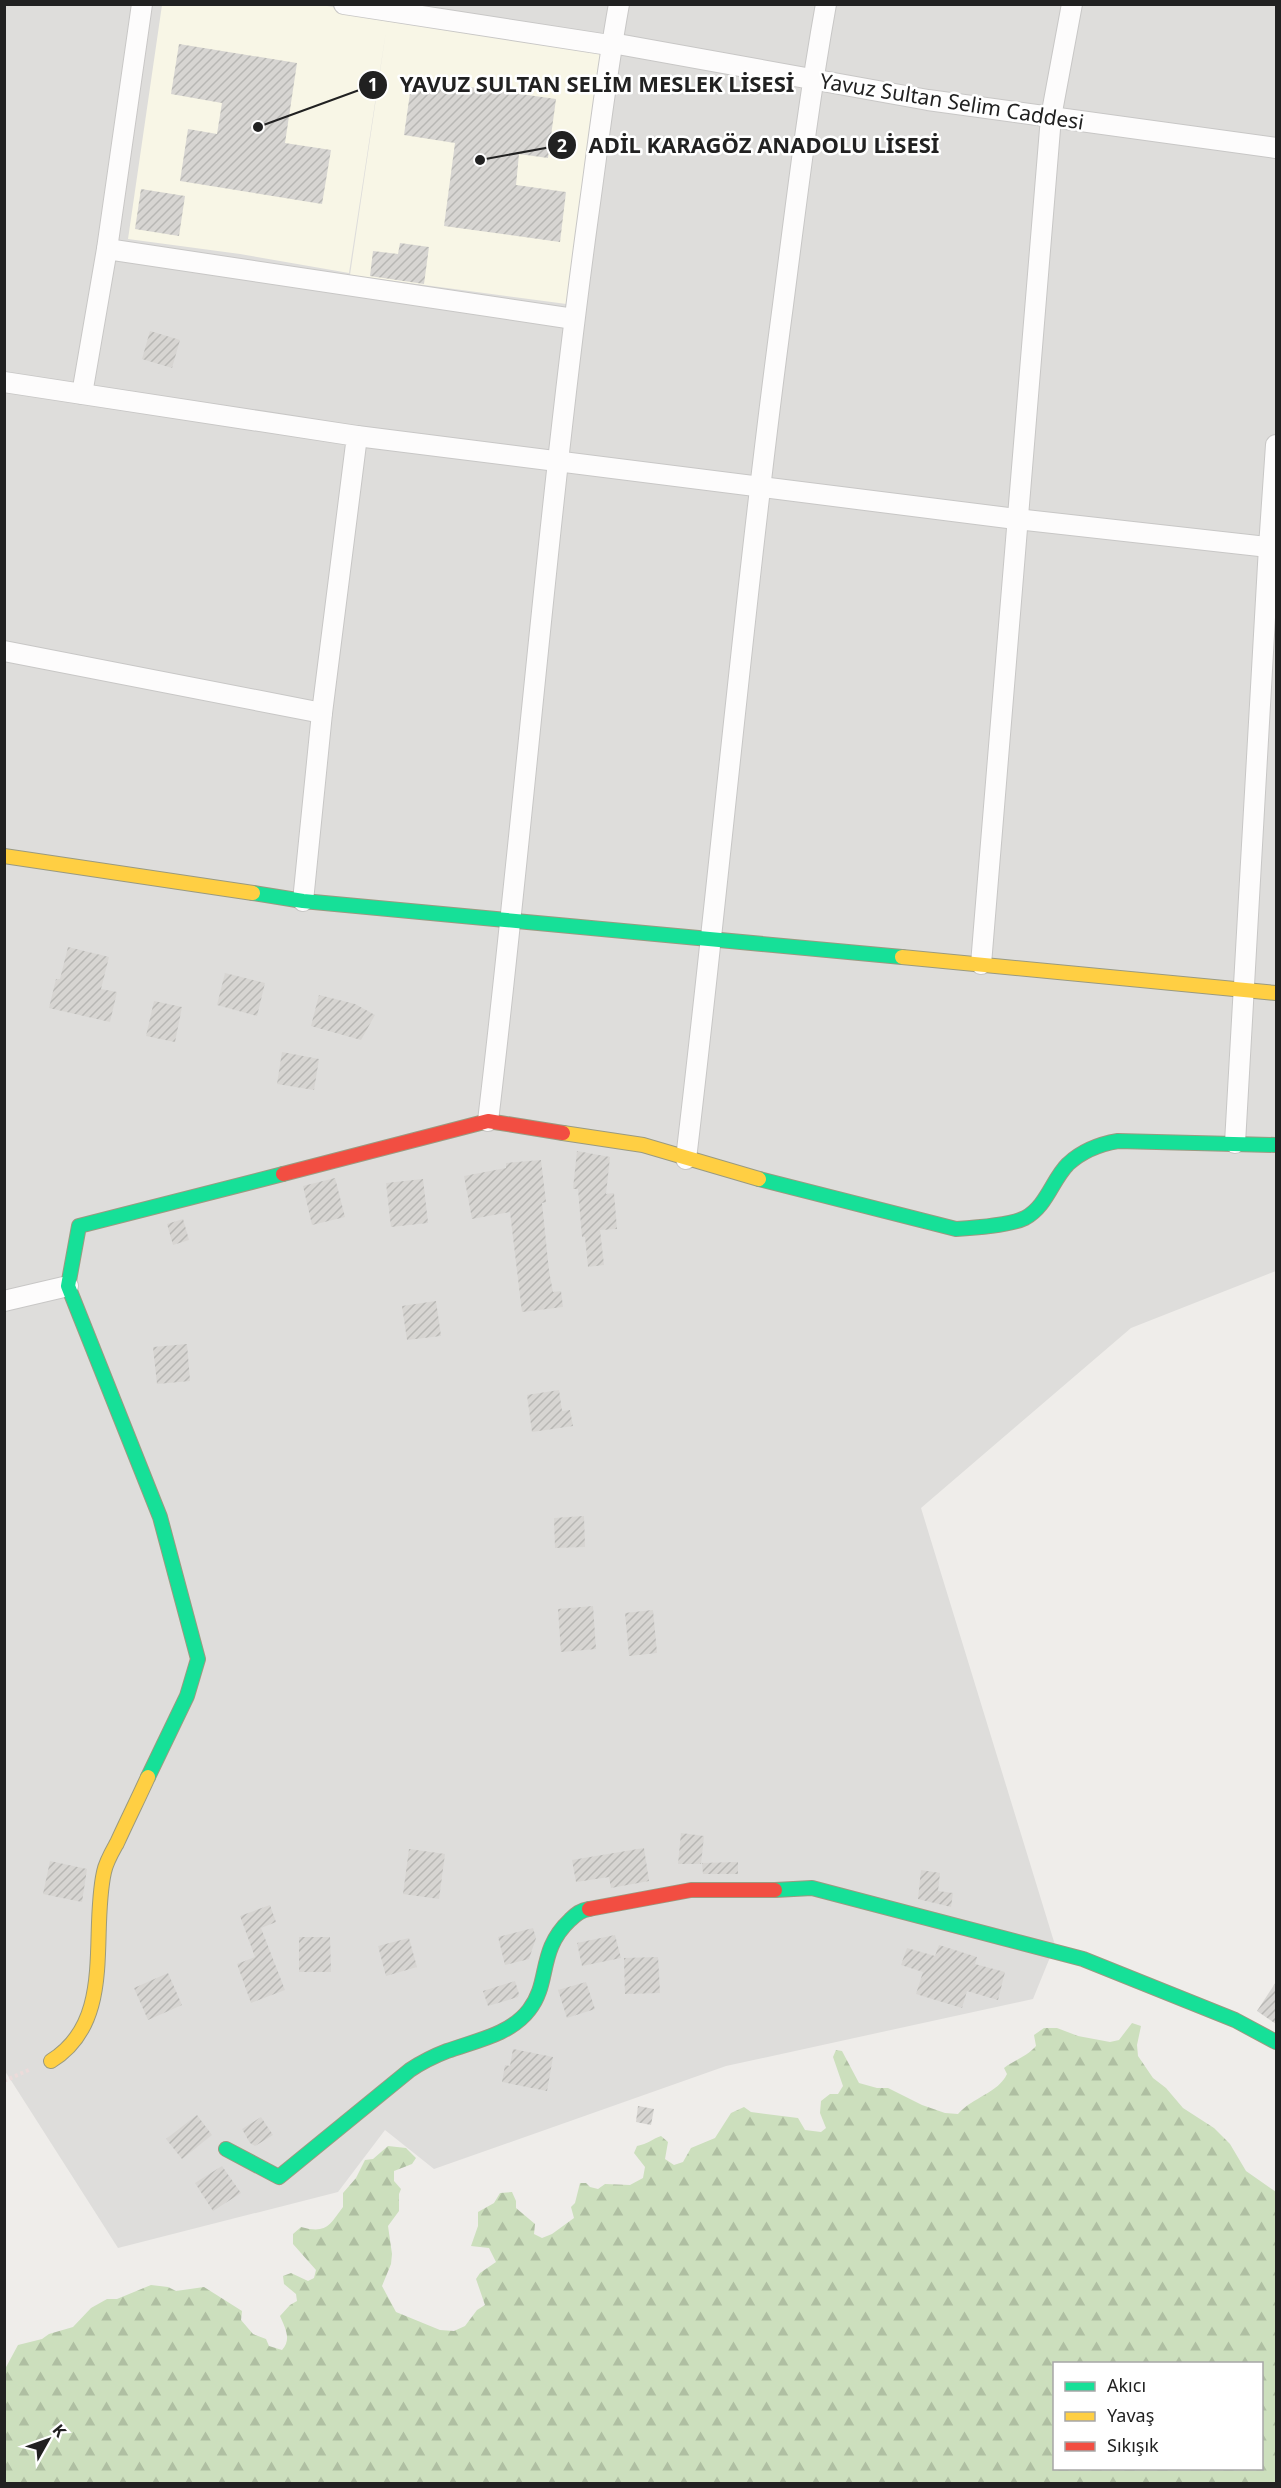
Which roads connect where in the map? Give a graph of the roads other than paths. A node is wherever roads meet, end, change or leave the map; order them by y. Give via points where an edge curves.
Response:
1 (142, 4) edge
2 (344, 4) edge
3 (619, 4) edge
4 (826, 4) edge
5 (1072, 4) edge
6 (612, 43) junction
7 (812, 80) junction
8 (1051, 117) junction
9 (1276, 148) edge
10 (107, 249) junction
11 (574, 319) junction
12 (4, 382) edge
13 (82, 394) junction
14 (357, 436) junction
15 (1276, 446) edge
16 (557, 461) junction
17 (759, 487) junction
18 (1016, 519) junction
19 (1273, 547) edge
20 (4, 651) edge
21 (322, 713) junction
22 (4, 856) edge
23 (303, 901) junction
24 (513, 919) junction
25 (712, 938) junction
26 (981, 964) junction
27 (1242, 989) junction
28 (1276, 993) edge
29 (488, 1121) junction
30 (1235, 1143) junction
31 (1276, 1145) edge
32 (686, 1159) junction
33 (68, 1286) junction
34 (4, 1301) edge
35 (1276, 2042) edge
36 (51, 2061) dead end
37 (226, 2149) dead end

1 - 10 street
2 - 6 street, Yavuz Sultan Selim Caddesi
3 - 6 street
4 - 7 street
5 - 8 street
6 - 7 street, Yavuz Sultan Selim Caddesi
6 - 11 street
7 - 8 street, Yavuz Sultan Selim Caddesi
7 - 17 street
8 - 9 street, Yavuz Sultan Selim Caddesi
8 - 18 street
10 - 11 street
10 - 13 street
11 - 16 street
12 - 13 street
13 - 14 street
14 - 16 street
14 - 21 street
15 - 19 street
16 - 17 street
16 - 24 street
17 - 18 street
17 - 25 street
18 - 19 street
18 - 26 street
19 - 27 street
20 - 21 street
21 - 23 street
22 - 23 street
23 - 24 street
24 - 25 street
24 - 29 street
25 - 26 street
25 - 32 street
26 - 27 street
27 - 28 street
27 - 30 street
29 - 32 street via 643,1144
29 - 33 street via 80,1226
30 - 31 street
30 - 32 street via 1097,1145 1068,1164 1044,1201 1024,1218 956,1229
33 - 34 street
33 - 36 street via 160,1517 198,1659 187,1696 104,1869 96,1992 84,2028 64,2053
35 - 37 street via 1235,2020 1083,1959 916,1914 812,1888 691,1890 582,1910 551,1942 536,1998 526,2014 508,2027 423,2061 395,2079 342,2128 279,2177

